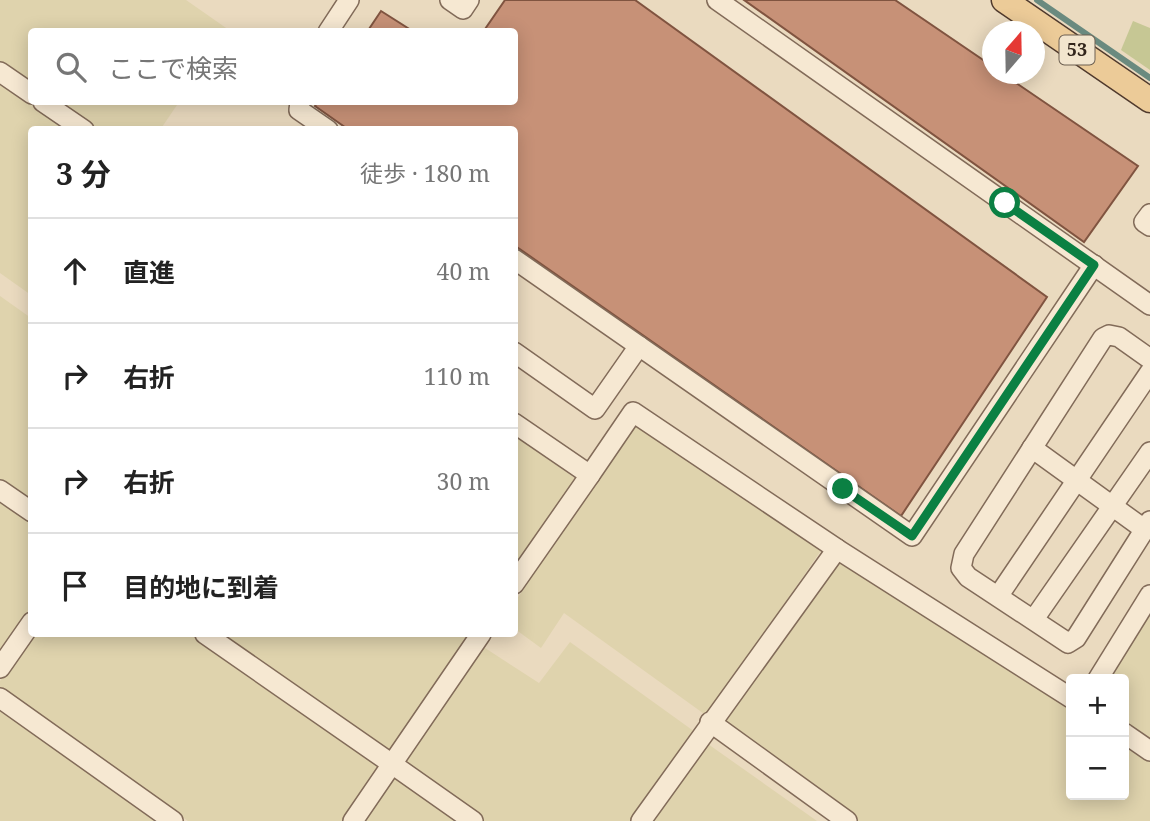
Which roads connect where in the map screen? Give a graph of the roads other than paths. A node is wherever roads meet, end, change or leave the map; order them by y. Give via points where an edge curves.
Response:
1 (349, 0) edge
2 (450, 0) edge
3 (469, 0) edge
4 (718, 0) edge
5 (1004, 0) edge
6 (331, 28) edge
7 (0, 72) edge
8 (28, 91) edge
9 (1150, 100) edge
10 (47, 105) edge
11 (300, 105) edge
12 (78, 126) edge
13 (322, 126) edge
14 (1150, 214) edge
15 (1150, 226) edge
16 (518, 263) edge
17 (1094, 265) junction
18 (1150, 306) edge
19 (639, 346) junction
20 (518, 355) edge
21 (1150, 359) edge
22 (1150, 373) edge
23 (518, 426) edge
24 (1032, 448) junction
25 (1150, 452) edge
26 (590, 475) junction
27 (1076, 481) junction
28 (0, 490) edge
29 (1112, 507) junction
30 (28, 509) edge
31 (1147, 525) edge
32 (837, 549) junction
33 (518, 578) edge
34 (999, 595) junction
35 (1150, 595) edge
36 (1034, 620) junction
37 (28, 628) edge
38 (209, 637) edge
39 (479, 637) edge
40 (0, 668) edge
41 (1101, 674) edge
42 (1066, 695) edge
43 (0, 698) edge
44 (710, 722) junction
45 (1129, 736) edge
46 (1150, 751) edge
47 (392, 764) junction
48 (173, 821) edge
49 (353, 821) edge
50 (473, 821) edge
51 (641, 821) edge
52 (847, 821) edge

1 - 6 street
2 - 3 street via 463,9
4 - 17 street
5 - 9 main road, 53
7 - 8 street
10 - 12 street
11 - 13 street via 299,110
14 - 15 street via 1144,222
16 - 19 street
17 - 18 street
17 - 19 street via 912,536
19 - 20 street via 595,409
21 - 24 street via 1119,337 1103,338
22 - 27 street
23 - 26 street
24 - 27 street
24 - 34 street via 964,554 961,568 968,577
25 - 29 street
26 - 32 street via 633,412
26 - 33 street
27 - 29 street
27 - 34 street
28 - 30 street
29 - 31 street
29 - 36 street
31 - 36 street via 1076,638 1068,643
32 - 42 street
32 - 44 street
34 - 36 street
35 - 41 street
37 - 40 street
38 - 47 street
39 - 47 street
43 - 48 street
44 - 51 street
44 - 52 street
45 - 46 street
47 - 49 street
47 - 50 street

